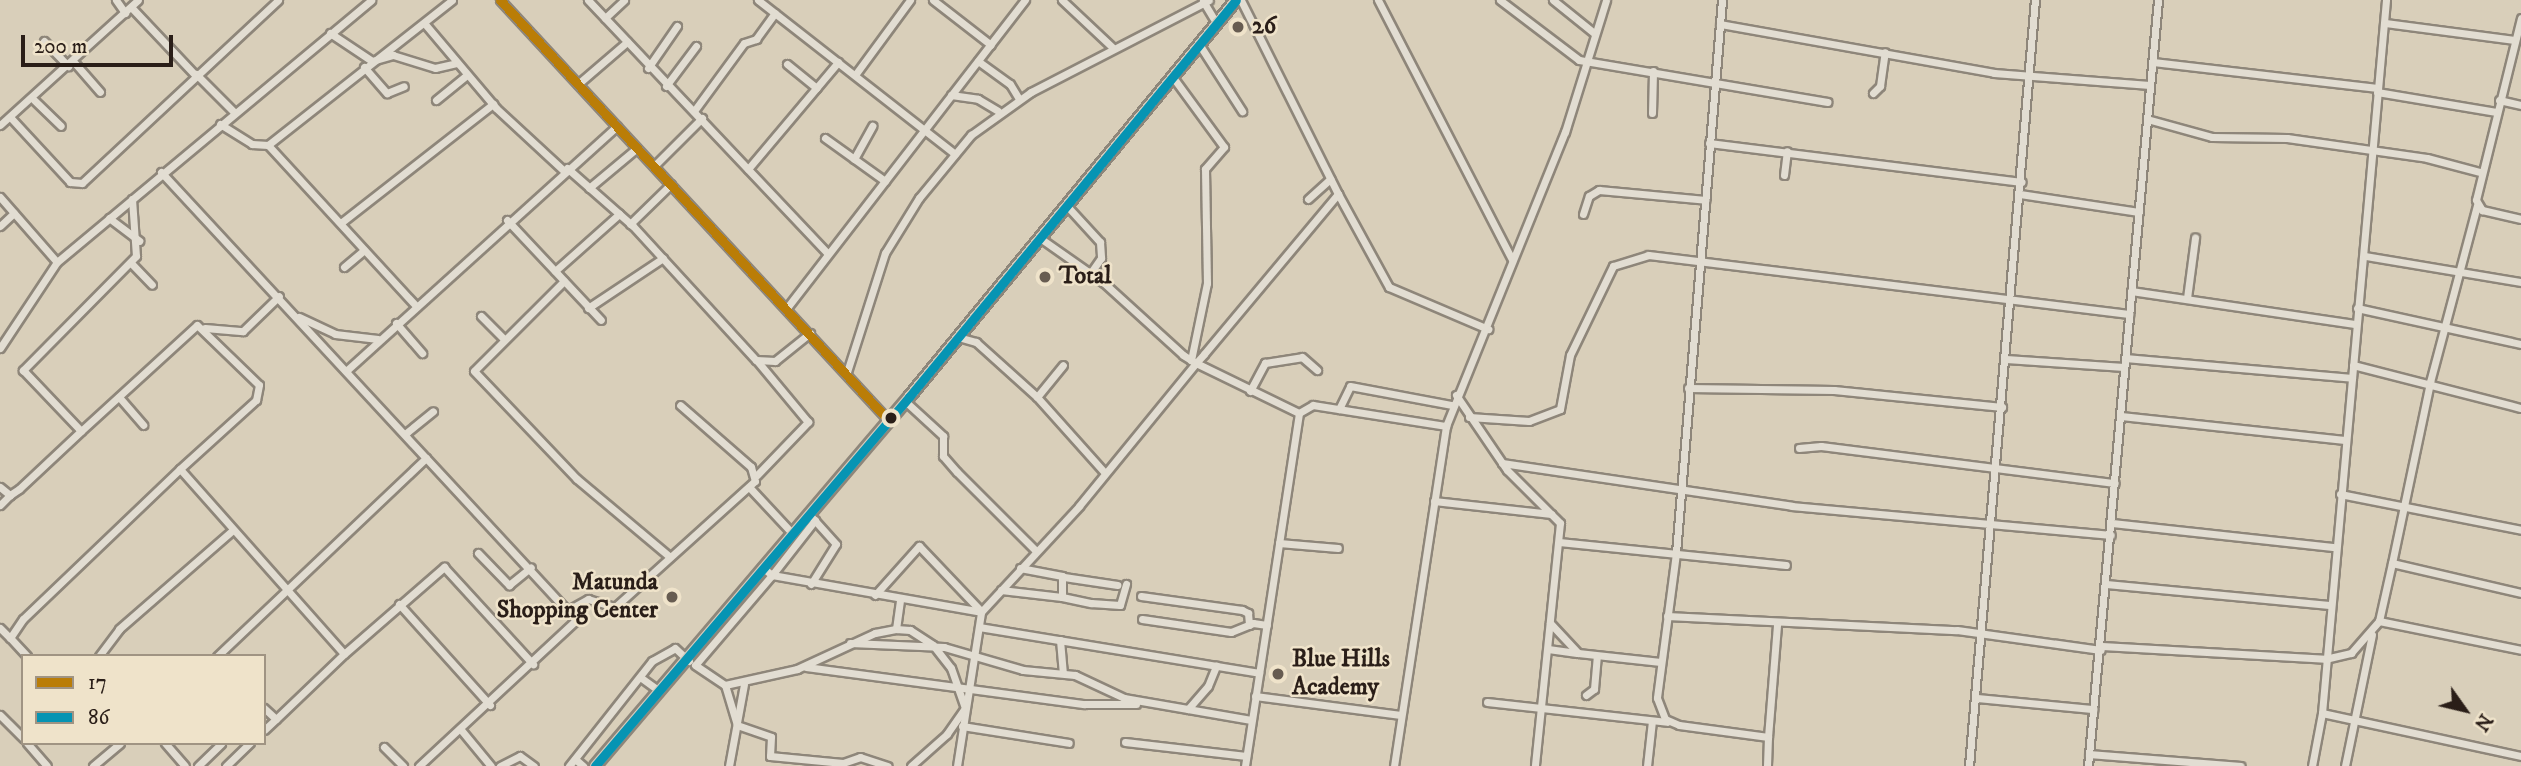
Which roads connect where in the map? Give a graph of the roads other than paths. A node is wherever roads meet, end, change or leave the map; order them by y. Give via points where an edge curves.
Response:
1 (116, 0) edge
2 (138, 0) edge
3 (278, 0) edge
4 (371, 0) edge
5 (452, 0) edge
6 (500, 0) edge
7 (588, 0) edge
8 (624, 0) edge
9 (910, 0) edge
10 (933, 0) edge
11 (1026, 0) edge
12 (1062, 0) edge
13 (1236, 0) edge
14 (1241, 0) edge
15 (1378, 0) edge
16 (1500, 0) edge
17 (1553, 0) edge
18 (1606, 0) edge
19 (1722, 0) edge
20 (2035, 0) edge
21 (2158, 0) edge
22 (2386, 0) edge
23 (760, 1) edge
24 (1205, 1) edge
25 (128, 10) junction
26 (775, 13) junction
27 (605, 18) junction
28 (2521, 18) edge
29 (1216, 23) junction
30 (2385, 23) junction
31 (425, 24) junction
32 (1720, 24) junction
33 (677, 26) dead end
34 (330, 33) junction
35 (1594, 33) junction
36 (2515, 40) junction
37 (44, 41) dead end
38 (627, 42) junction
39 (1199, 44) junction
40 (991, 45) junction
41 (696, 46) dead end
42 (1112, 47) junction
43 (1885, 52) junction
44 (372, 61) junction
45 (978, 61) junction
46 (1587, 61) junction
47 (838, 62) junction
48 (2152, 62) junction
49 (456, 63) junction
50 (71, 64) junction
51 (787, 64) dead end
52 (365, 67) junction
53 (648, 68) junction
54 (1653, 71) junction
55 (2031, 73) junction
56 (196, 75) junction
57 (467, 75) junction
58 (855, 75) junction
59 (1172, 76) junction
60 (1712, 81) junction
61 (578, 84) junction
62 (2150, 85) junction
63 (404, 86) dead end
64 (666, 86) junction
65 (817, 88) junction
66 (2377, 90) junction
67 (100, 92) dead end
68 (1873, 93) dead end
69 (951, 95) junction
70 (1019, 99) junction
71 (34, 100) junction
72 (436, 100) dead end
73 (2500, 100) junction
74 (1827, 102) dead end
75 (493, 104) junction
76 (2521, 105) edge
77 (694, 111) junction
78 (998, 111) junction
79 (1242, 111) dead end
80 (234, 112) junction
81 (2496, 112) junction
82 (1652, 113) dead end
83 (11, 118) junction
84 (702, 118) junction
85 (2147, 119) junction
86 (220, 124) junction
87 (0, 125) edge
88 (61, 126) dead end
89 (617, 126) junction
90 (872, 126) dead end
91 (924, 130) junction
92 (825, 138) dead end
93 (1709, 143) junction
94 (268, 145) junction
95 (637, 148) junction
96 (2372, 149) junction
97 (1787, 151) junction
98 (955, 154) junction
99 (854, 159) junction
100 (654, 166) junction
101 (566, 169) junction
102 (748, 169) junction
103 (162, 172) junction
104 (2480, 172) junction
105 (1784, 175) dead end
106 (1330, 178) junction
107 (885, 181) junction
108 (2022, 182) junction
109 (671, 184) junction
110 (589, 188) junction
111 (1338, 194) junction
112 (2021, 194) junction
113 (0, 197) edge
114 (132, 199) junction
115 (1308, 199) dead end
116 (1706, 200) junction
117 (2477, 205) junction
118 (1067, 206) junction
119 (2139, 212) junction
120 (14, 213) junction
121 (1583, 214) dead end
122 (619, 215) junction
123 (108, 218) junction
124 (2521, 219) edge
125 (507, 220) junction
126 (342, 222) junction
127 (630, 224) junction
128 (0, 226) edge
129 (1040, 238) junction
130 (2194, 238) dead end
131 (139, 241) junction
132 (364, 250) junction
133 (828, 254) junction
134 (2365, 256) junction
135 (663, 258) junction
136 (1512, 260) junction
137 (1700, 260) junction
138 (57, 262) junction
139 (131, 263) junction
140 (344, 267) dead end
141 (2459, 268) junction
142 (555, 271) junction
143 (1090, 275) junction
144 (564, 281) junction
145 (2521, 282) edge
146 (152, 285) dead end
147 (2131, 291) junction
148 (279, 296) junction
149 (2186, 298) junction
150 (2011, 301) junction
151 (415, 305) junction
152 (588, 308) junction
153 (2357, 308) junction
154 (786, 309) junction
155 (2129, 314) junction
156 (296, 316) junction
157 (481, 316) dead end
158 (601, 320) dead end
159 (396, 323) junction
160 (2355, 324) junction
161 (205, 328) junction
162 (2446, 328) junction
163 (1488, 329) junction
164 (810, 333) junction
165 (958, 337) junction
166 (503, 338) junction
167 (378, 339) junction
168 (2521, 344) edge
169 (0, 348) edge
170 (422, 353) dead end
171 (2125, 358) junction
172 (2006, 359) junction
173 (756, 360) junction
174 (775, 361) junction
175 (1194, 362) junction
176 (1063, 365) dead end
177 (2353, 365) junction
178 (2124, 367) junction
179 (1317, 370) dead end
180 (346, 371) junction
181 (847, 372) junction
182 (771, 378) junction
183 (2352, 378) junction
184 (2430, 382) junction
185 (1688, 388) junction
186 (1250, 391) junction
187 (1456, 395) junction
188 (119, 397) junction
189 (1037, 397) junction
190 (905, 401) junction
191 (680, 405) dead end
192 (1452, 405) junction
193 (2002, 407) junction
194 (2521, 408) edge
195 (1339, 410) junction
196 (433, 411) dead end
197 (1299, 413) junction
198 (2120, 416) junction
199 (1469, 417) junction
200 (889, 421) junction
201 (143, 425) dead end
202 (1446, 426) junction
203 (81, 431) junction
204 (405, 434) junction
205 (2345, 440) junction
206 (1799, 448) dead end
207 (426, 458) junction
208 (1502, 463) junction
209 (1997, 468) junction
210 (180, 469) junction
211 (1105, 473) junction
212 (757, 475) junction
213 (2115, 482) junction
214 (0, 487) edge
215 (750, 488) junction
216 (1678, 492) junction
217 (2340, 494) junction
218 (10, 495) junction
219 (1434, 501) junction
220 (2405, 503) junction
221 (0, 505) edge
222 (1552, 514) junction
223 (812, 516) junction
224 (1993, 523) junction
225 (2112, 523) junction
226 (233, 530) junction
227 (2521, 530) edge
228 (791, 532) junction
229 (2111, 535) junction
230 (1559, 542) junction
231 (1279, 543) junction
232 (2333, 547) junction
233 (1338, 548) dead end
234 (1035, 550) junction
235 (478, 553) dead end
236 (1676, 553) junction
237 (670, 557) junction
238 (2392, 563) junction
239 (1786, 565) dead end
240 (762, 567) junction
241 (531, 568) junction
242 (1020, 568) junction
243 (772, 575) junction
244 (1064, 577) junction
245 (811, 584) junction
246 (1117, 584) dead end
247 (1126, 584) dead end
248 (2107, 584) junction
249 (285, 590) junction
250 (1000, 590) junction
251 (2521, 593) edge
252 (875, 595) junction
253 (1141, 596) dead end
254 (1062, 597) junction
255 (900, 600) junction
256 (399, 604) junction
257 (2331, 605) junction
258 (570, 609) junction
259 (981, 612) junction
260 (1667, 616) junction
261 (1142, 619) dead end
262 (2379, 621) junction
263 (1550, 623) junction
264 (1777, 624) junction
265 (1250, 625) junction
266 (1267, 625) junction
267 (979, 627) junction
268 (0, 628) edge
269 (896, 629) junction
270 (2372, 634) junction
271 (1982, 635) junction
272 (10, 638) junction
273 (1060, 640) junction
274 (850, 643) junction
275 (933, 645) junction
276 (2101, 648) junction
277 (1548, 649) junction
278 (2521, 650) edge
279 (1577, 653) junction
280 (25, 654) edge
281 (100, 654) edge
282 (219, 654) edge
283 (344, 654) junction
284 (976, 655) junction
285 (1597, 657) junction
286 (685, 658) junction
287 (2325, 659) junction
288 (1661, 662) junction
289 (533, 664) junction
290 (695, 665) junction
291 (1216, 666) junction
292 (806, 667) junction
293 (1063, 673) junction
294 (1259, 673) junction
295 (639, 677) junction
296 (744, 684) junction
297 (724, 685) junction
298 (959, 685) junction
299 (969, 687) junction
300 (658, 690) junction
301 (1586, 695) dead end
302 (1255, 696) junction
303 (1978, 698) junction
304 (1488, 702) dead end
305 (1148, 703) junction
306 (490, 705) junction
307 (1542, 707) junction
308 (965, 708) junction
309 (1188, 709) junction
310 (2093, 709) junction
311 (266, 710) edge
312 (2322, 713) junction
313 (0, 715) edge
314 (1401, 715) junction
315 (276, 719) junction
316 (1251, 720) junction
317 (1652, 721) junction
318 (2357, 721) junction
319 (1670, 722) junction
320 (737, 725) junction
321 (962, 726) junction
322 (266, 728) edge
323 (462, 731) junction
324 (21, 736) edge
325 (1768, 737) junction
326 (1125, 742) dead end
327 (1069, 743) dead end
328 (29, 745) edge
329 (106, 745) edge
330 (118, 745) edge
331 (167, 745) edge
332 (220, 745) edge
333 (248, 745) edge
334 (384, 747) dead end
335 (111, 751) junction
336 (2089, 754) junction
337 (1246, 756) junction
338 (2521, 756) edge
339 (575, 759) junction
340 (47, 766) edge
341 (93, 766) edge
342 (185, 766) edge
343 (198, 766) edge
344 (226, 766) edge
345 (403, 766) edge
346 (419, 766) edge
347 (491, 766) edge
348 (500, 766) edge
349 (534, 766) edge
350 (569, 766) edge
351 (583, 766) edge
352 (595, 766) edge
353 (729, 766) edge
354 (888, 766) edge
355 (911, 766) edge
356 (957, 766) edge
357 (963, 766) edge
358 (1245, 766) edge
359 (1394, 766) edge
360 (1535, 766) edge
361 (1647, 766) edge
362 (1767, 766) edge
363 (1969, 766) edge
364 (2088, 766) edge
365 (2241, 766) edge
366 (2312, 766) edge
367 (2345, 766) edge

1 - 25 street
2 - 25 street
3 - 56 street
4 - 34 street
5 - 31 street
6 - 61 street
7 - 27 street
8 - 27 street
9 - 58 street
10 - 40 street
11 - 40 street
12 - 42 street
13 - 29 highway
14 - 106 street
15 - 136 street
16 - 46 street via 1570,56
17 - 35 street
18 - 35 street
19 - 32 street
20 - 55 street
21 - 48 street
22 - 30 street
23 - 26 street
24 - 29 street
24 - 42 street
25 - 50 street
25 - 56 street
26 - 47 street
26 - 77 street via 756,39 744,43
27 - 38 street
28 - 36 street
29 - 39 highway
30 - 36 street
30 - 66 street
31 - 44 street
31 - 49 street
32 - 43 street
32 - 60 street
33 - 53 street
34 - 44 street
34 - 80 street
35 - 46 street
36 - 73 street
37 - 50 street
38 - 53 street
38 - 61 street
39 - 59 highway
39 - 79 street
40 - 45 street
41 - 64 street
42 - 70 street
43 - 55 street via 1994,73
43 - 68 street via 1880,86
44 - 49 street via 393,55 435,68
44 - 52 street
45 - 69 street
45 - 70 street via 1010,84
46 - 54 street
46 - 136 street via 1565,132
47 - 58 street
47 - 65 street
48 - 62 street
48 - 66 street
49 - 57 street
50 - 67 street
50 - 71 street
51 - 65 street
52 - 63 street via 387,93
52 - 94 street
53 - 64 street
54 - 60 street
54 - 82 street
55 - 62 street
55 - 108 street
56 - 80 street
56 - 83 street via 76,184
57 - 72 street
57 - 75 street
58 - 91 street
59 - 118 highway
59 - 175 street via 1224,147 1205,169 1207,283
60 - 74 street
60 - 93 street
61 - 89 street
62 - 85 street
64 - 77 street
65 - 102 street
66 - 81 street
66 - 96 street
69 - 78 street via 978,99
69 - 91 street
70 - 78 street
71 - 83 street
71 - 88 street
73 - 76 street
73 - 81 street
75 - 101 street
75 - 126 street
77 - 84 street
78 - 98 street
80 - 86 street
81 - 104 street
83 - 87 street
84 - 100 street
84 - 102 street
85 - 96 street via 2212,136 2287,138
85 - 119 street
86 - 94 street via 252,144
86 - 103 street
89 - 95 street
89 - 101 street
90 - 99 street
91 - 98 street
91 - 107 street
92 - 99 street
93 - 97 street
93 - 116 street
94 - 126 street
95 - 100 street
95 - 110 street
96 - 104 street
96 - 134 street
97 - 105 street
97 - 108 street
98 - 181 street via 880,261
99 - 107 street
100 - 109 street
101 - 110 street
101 - 125 street
102 - 133 street
103 - 114 street
103 - 148 street
104 - 117 street
106 - 111 street
106 - 115 street
107 - 133 street
108 - 112 street
109 - 127 street
109 - 154 street
110 - 122 street
111 - 163 street via 1389,287
111 - 175 street
112 - 119 street
112 - 150 street
113 - 120 street
114 - 123 street
114 - 131 street
116 - 121 street via 1599,190 1589,197
116 - 137 street
117 - 124 street
117 - 141 street
118 - 129 highway
118 - 143 street via 1100,242 1101,258
119 - 147 street
120 - 128 street
120 - 138 street
122 - 127 street
122 - 142 street
123 - 131 street
123 - 138 street
125 - 142 street
125 - 151 street
126 - 132 street
127 - 135 street
129 - 143 street
129 - 165 highway
130 - 149 street
131 - 139 street
132 - 140 street
132 - 151 street
133 - 154 street
134 - 141 street
134 - 153 street
135 - 152 street
135 - 173 street
136 - 163 street
137 - 150 street
137 - 185 street
137 - 199 street via 1656,254 1615,262 1570,355 1565,400 1555,413 1529,421
138 - 169 street
139 - 146 street
139 - 203 street via 23,370
141 - 145 street
141 - 162 street
142 - 144 street
143 - 175 street
144 - 152 street
144 - 166 street
147 - 149 street
147 - 155 street
148 - 156 street
148 - 161 street via 243,331
149 - 160 street
150 - 155 street
150 - 172 street
151 - 159 street
152 - 158 street
153 - 160 street
153 - 162 street
154 - 164 street
155 - 171 street
156 - 167 street via 335,334
156 - 180 street
157 - 166 street
159 - 167 street
159 - 170 street
160 - 177 street
161 - 188 street via 188,330
161 - 210 street via 259,385 260,394
162 - 168 street
162 - 184 street
163 - 187 street
164 - 174 street
164 - 181 street
165 - 189 street via 976,342
165 - 190 highway
166 - 237 street via 474,371 577,479
167 - 180 street
171 - 178 street
171 - 183 street
172 - 178 street
172 - 193 street
173 - 174 street
173 - 182 street
174 - 182 street
175 - 186 street
175 - 211 street
176 - 189 street
177 - 183 street
177 - 184 street
178 - 198 street
179 - 186 street via 1302,357 1265,363
180 - 204 street
181 - 200 street
182 - 212 street via 808,422
183 - 205 street
184 - 194 street
184 - 220 street
185 - 193 street via 1834,390
185 - 216 street
186 - 197 street
187 - 192 street
187 - 199 street
188 - 201 street
188 - 203 street
189 - 211 street
190 - 200 highway
190 - 234 street via 943,436 943,456
191 - 212 street
192 - 195 street via 1350,386
192 - 202 street
193 - 209 street
195 - 197 street via 1313,405
195 - 202 street
196 - 204 street
197 - 231 street
198 - 205 street
198 - 213 street
199 - 208 street
200 - 223 highway
202 - 219 street
203 - 218 street
204 - 207 street
205 - 217 street
206 - 209 street via 1821,446
207 - 241 street
207 - 249 street
208 - 216 street
208 - 222 street
209 - 213 street
209 - 224 street
210 - 226 street
210 - 272 street via 31,609
211 - 234 street
212 - 215 street
213 - 225 street
214 - 218 street
215 - 228 street
215 - 237 street
216 - 224 street
216 - 236 street
217 - 220 street
217 - 232 street
218 - 221 street
219 - 222 street
219 - 314 street
220 - 227 street
220 - 238 street
222 - 230 street via 1560,523
223 - 228 highway
223 - 243 street
223 - 245 street via 836,544
224 - 229 street
224 - 271 street
225 - 229 street
225 - 232 street
226 - 249 street
226 - 281 street via 119,629
228 - 240 highway
229 - 248 street
230 - 236 street
230 - 263 street
231 - 233 street
231 - 266 street
232 - 257 street
234 - 242 street
235 - 241 street via 509,585
236 - 239 street
236 - 260 street
237 - 258 street via 615,607 583,599
238 - 251 street
238 - 262 street
240 - 243 street
240 - 286 highway
241 - 258 street
242 - 244 street
242 - 250 street
243 - 245 street
243 - 290 street
244 - 246 street
244 - 254 street
245 - 252 street
247 - 254 street via 1120,605
248 - 257 street
248 - 276 street
249 - 282 street
249 - 283 street
250 - 254 street
250 - 259 street
252 - 255 street
252 - 259 street via 919,546
253 - 265 street via 1242,610
255 - 259 street
255 - 269 street
256 - 283 street
256 - 289 street via 444,567
256 - 306 street
257 - 287 street
258 - 289 street via 573,625
259 - 267 street
260 - 264 street
260 - 288 street
261 - 265 street via 1231,632
262 - 270 street
262 - 278 street
263 - 277 street
263 - 279 street
264 - 271 street via 1794,620
264 - 325 street
265 - 266 street
266 - 294 street
267 - 273 street
267 - 284 street
268 - 272 street
269 - 274 street
269 - 275 street via 910,630
270 - 287 street via 2351,653
270 - 318 street
271 - 276 street
271 - 303 street
272 - 280 street
273 - 291 street
273 - 293 street
274 - 275 street
274 - 292 street
275 - 284 street
275 - 298 street
276 - 287 street
276 - 310 street
277 - 279 street
277 - 307 street
279 - 285 street
283 - 315 street
284 - 293 street via 1023,670
284 - 299 street
285 - 288 street
285 - 301 street via 1594,690
286 - 290 street
286 - 295 street via 671,649
286 - 300 highway
287 - 312 street
288 - 319 street via 1659,708
289 - 306 street
290 - 297 street
291 - 294 street
291 - 309 street via 1208,686
292 - 296 street
292 - 298 street
293 - 305 street
294 - 302 street
295 - 300 street
295 - 339 street
296 - 297 street
296 - 320 street
297 - 320 street
298 - 299 street
298 - 308 street
299 - 305 street via 1085,704
299 - 308 street
300 - 352 highway
302 - 314 street
302 - 316 street
303 - 310 street
303 - 363 street
304 - 307 street
305 - 309 street
306 - 323 street
307 - 317 street
307 - 360 street
308 - 321 street
308 - 355 street via 947,734
309 - 316 street
310 - 336 street
311 - 315 street
312 - 318 street
312 - 366 street
313 - 324 street
314 - 359 street
315 - 322 street
316 - 337 street
317 - 319 street
317 - 361 street
318 - 338 street
318 - 367 street
319 - 325 street
320 - 353 street
320 - 354 street via 771,737 771,756 843,763 860,757
321 - 327 street
321 - 356 street
323 - 346 street
323 - 347 street
325 - 362 street
326 - 337 street
328 - 340 street
329 - 335 street
330 - 335 street
331 - 342 street
332 - 343 street
333 - 344 street
334 - 345 street
335 - 341 street
336 - 364 street
336 - 365 street
337 - 358 street
339 - 350 street
339 - 351 street
348 - 349 street via 520,756
356 - 357 street

